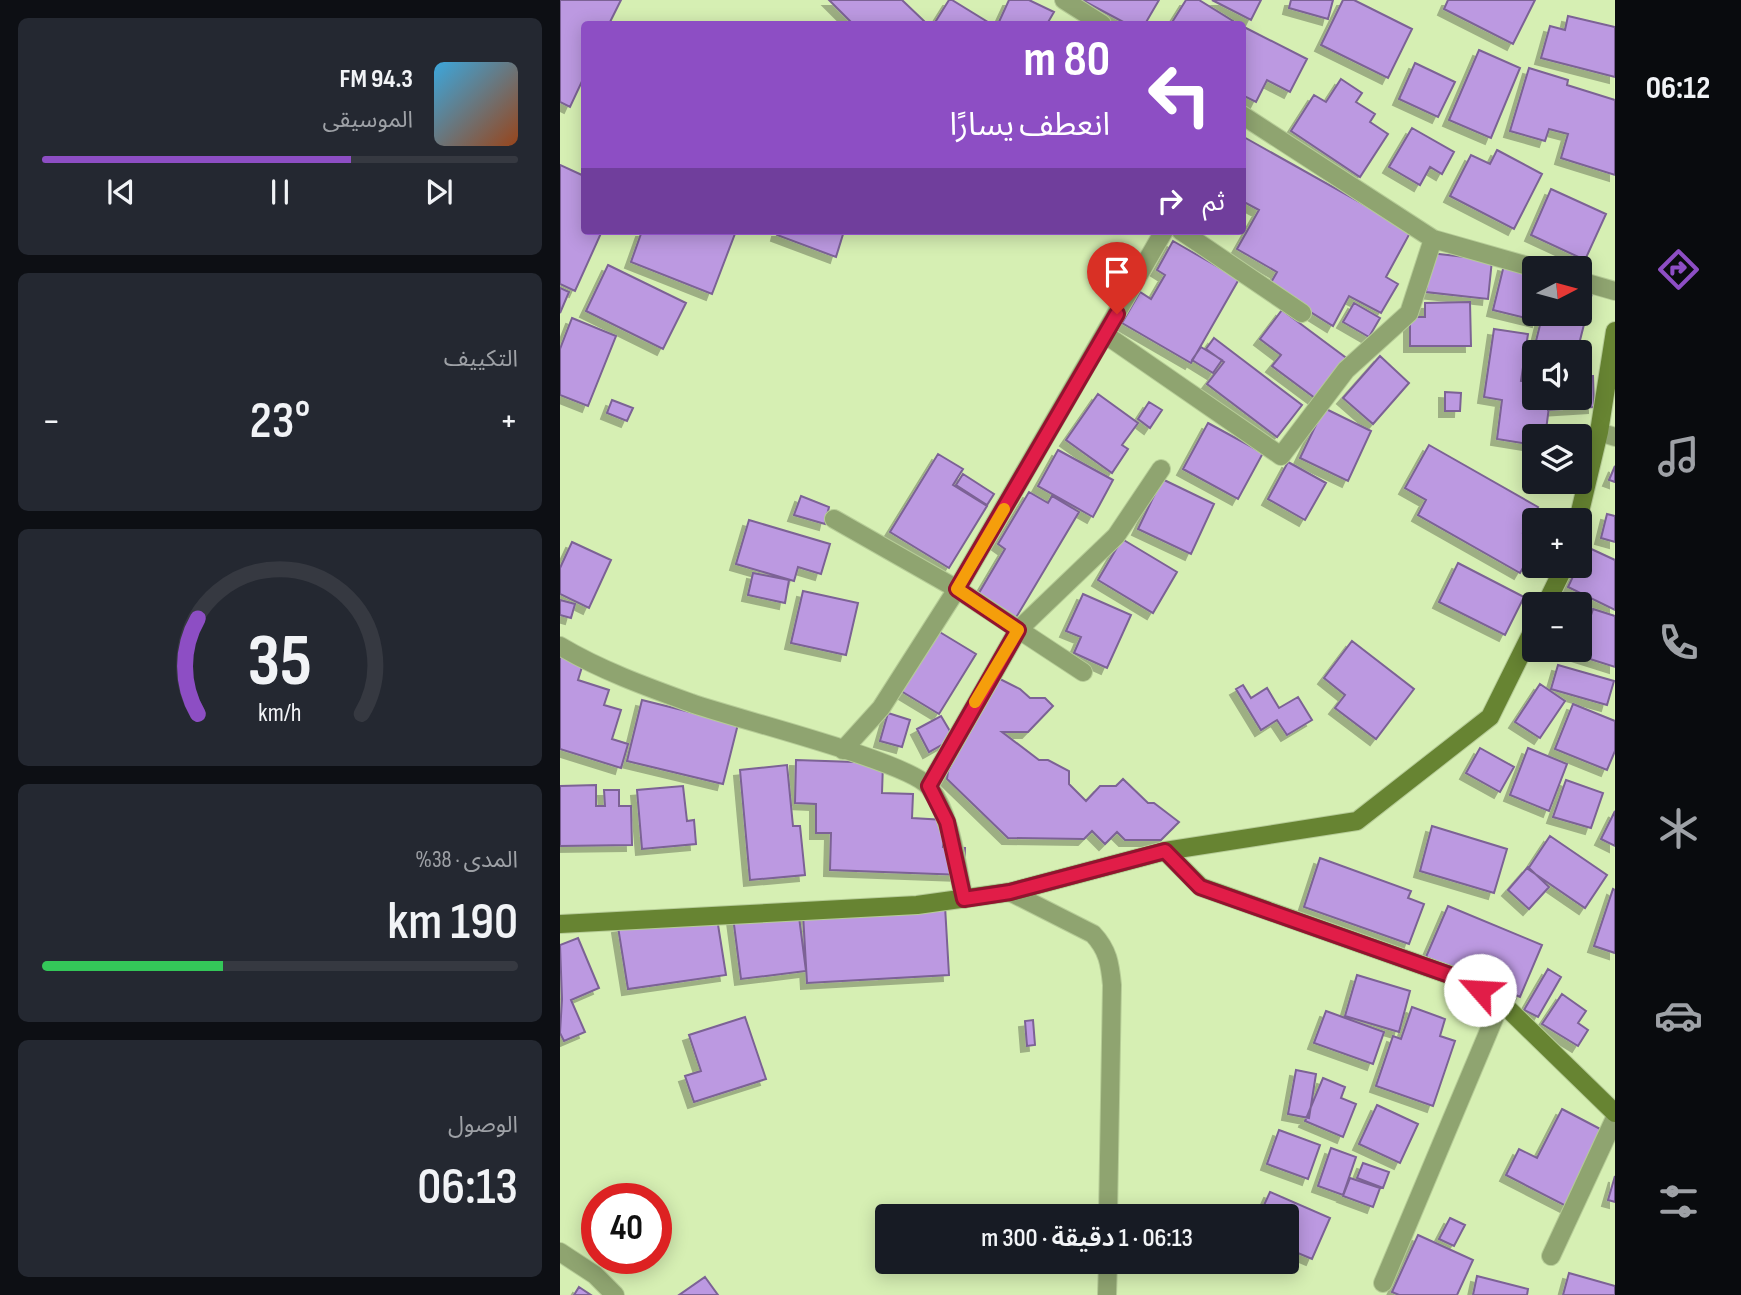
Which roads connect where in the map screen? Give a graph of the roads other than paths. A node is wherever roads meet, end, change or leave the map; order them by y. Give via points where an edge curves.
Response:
1 (1065, 0) edge
2 (1097, 21) edge
3 (1246, 119) edge
4 (1162, 235) edge
5 (1187, 235) edge
6 (1433, 239) junction
7 (1522, 264) edge
8 (1592, 284) edge
9 (1615, 291) edge
10 (1302, 313) dead end
11 (1615, 331) edge
12 (1106, 335) junction
13 (1610, 434) edge
14 (1161, 469) dead end
15 (1582, 508) edge
16 (834, 519) dead end
17 (957, 589) junction
18 (1018, 630) junction
19 (560, 646) edge
20 (1522, 652) edge
21 (1083, 671) dead end
22 (843, 750) junction
23 (929, 786) junction
24 (1165, 851) junction
25 (1010, 892) junction
26 (964, 899) junction
27 (560, 924) edge
28 (1501, 1002) junction
29 (1615, 1116) edge
30 (1108, 1204) edge
31 (560, 1252) edge
32 (1551, 1256) dead end
33 (1108, 1274) edge
34 (1383, 1283) dead end
35 (615, 1295) edge
36 (1107, 1295) edge

1 - 2 street
3 - 6 street
4 - 12 street
5 - 10 street
6 - 7 street
6 - 12 street via 1409,313 1346,370 1281,456
8 - 9 street
11 - 13 street
12 - 17 street
13 - 15 street
14 - 18 street via 1116,536
16 - 17 street
17 - 18 street
17 - 22 street via 881,708
18 - 21 street
18 - 23 street
19 - 22 street via 582,660 692,704
20 - 24 street via 1490,717 1357,821
22 - 23 street
23 - 26 street via 947,822
24 - 25 street
24 - 28 street via 1200,887 1458,978
25 - 26 street
25 - 30 street via 1093,934 1109,960
26 - 27 street
28 - 29 street
28 - 34 street
29 - 32 street
31 - 35 street
33 - 36 street

